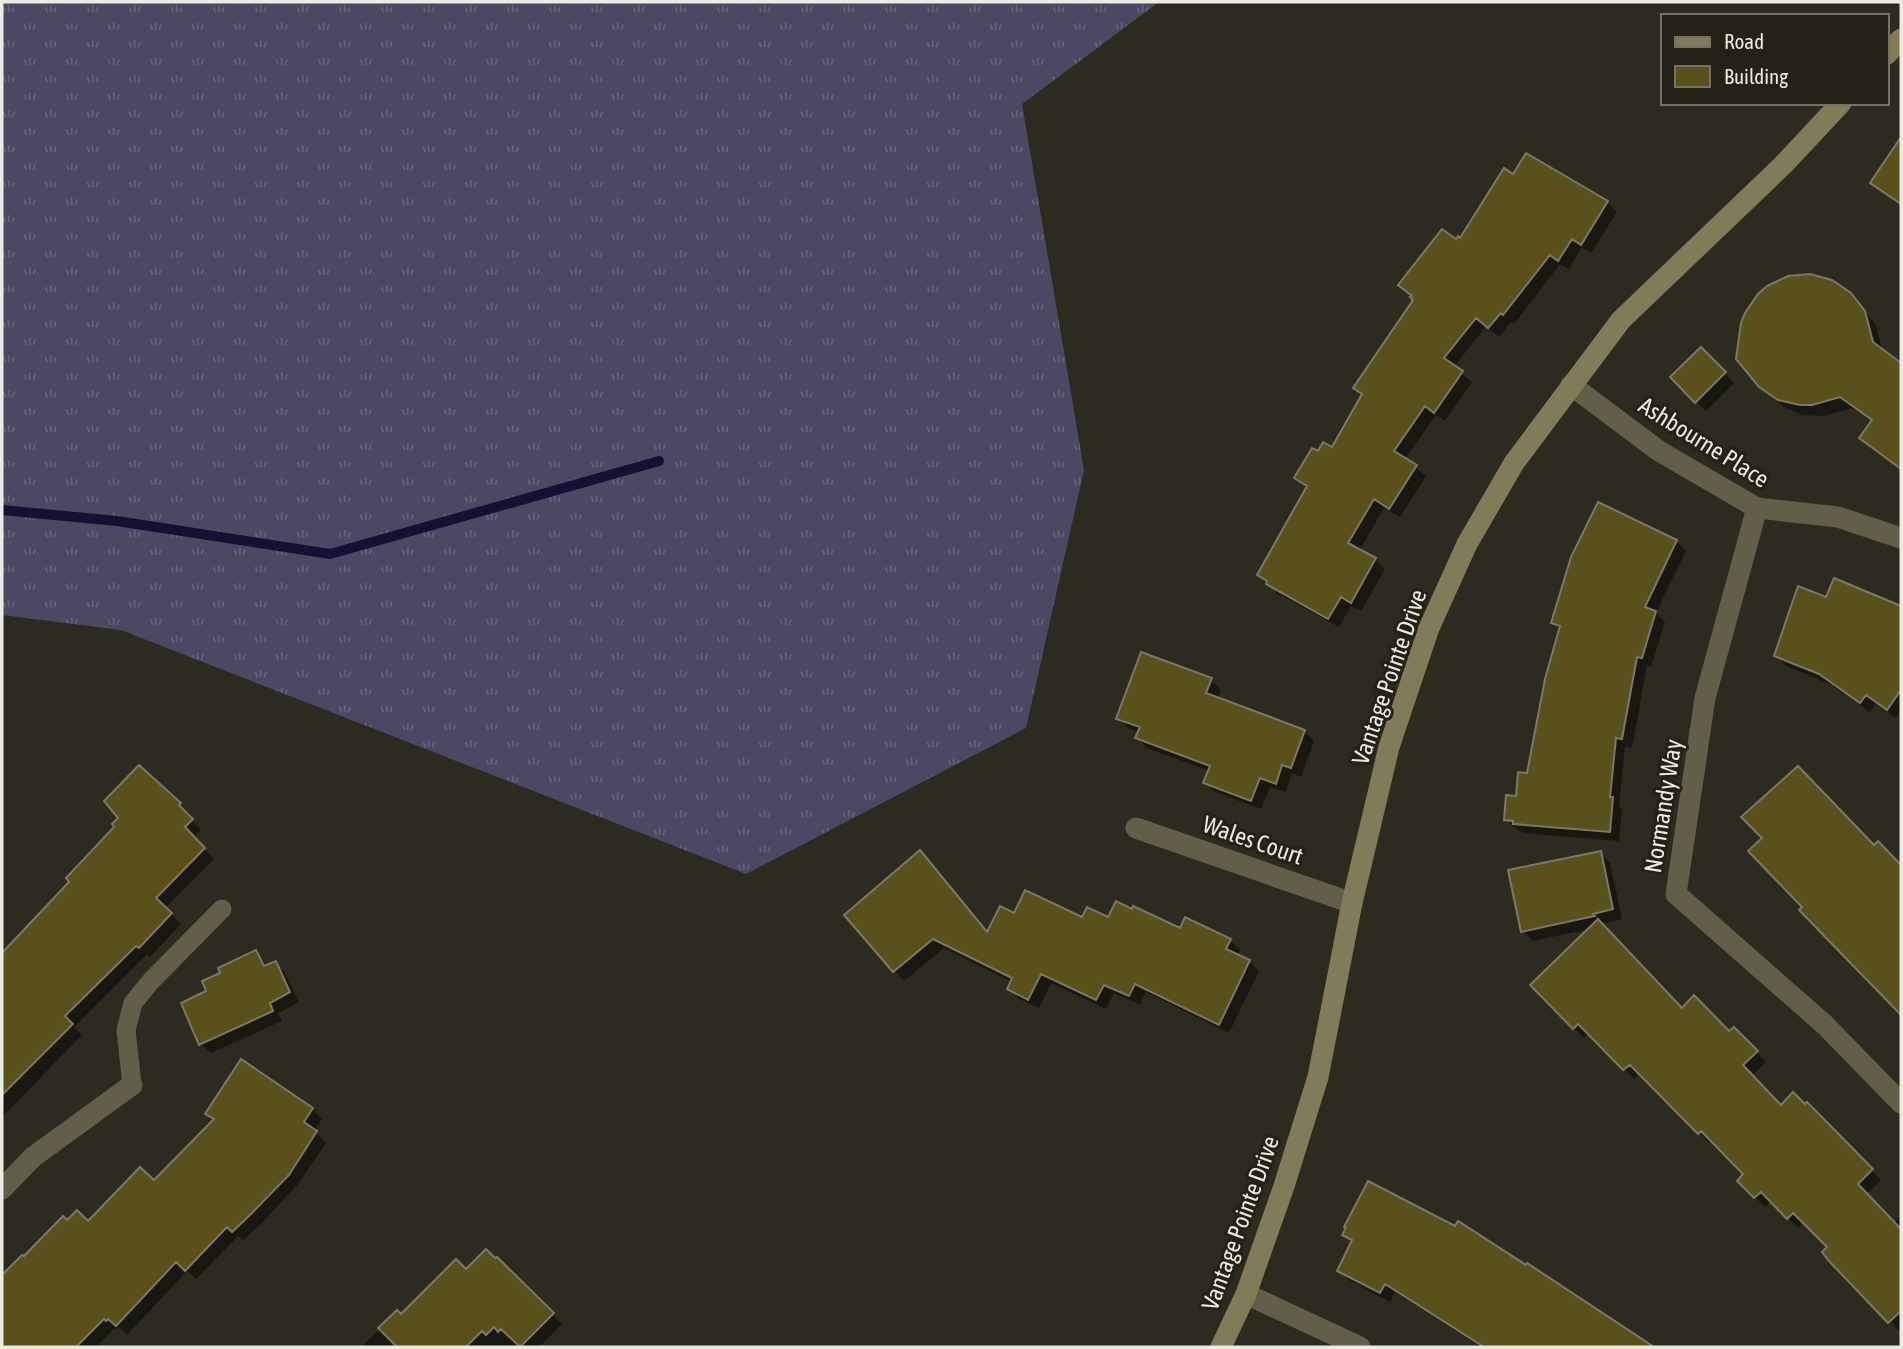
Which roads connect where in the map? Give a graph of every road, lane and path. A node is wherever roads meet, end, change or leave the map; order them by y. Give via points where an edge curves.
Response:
1 (1901, 39) edge
2 (1889, 52) edge
3 (1839, 105) edge
4 (1571, 385) junction
5 (1757, 508) junction
6 (1901, 538) edge
7 (1136, 828) dead end
8 (1352, 903) junction
9 (222, 908) dead end
10 (132, 1085) joint
11 (1901, 1103) edge
12 (2, 1189) edge
13 (1246, 1294) junction
14 (1221, 1347) edge
15 (1360, 1347) edge

1 - 2 street
3 - 4 street, Vantage Pointe Drive via 1621,320
4 - 5 street, Ashbourne Place via 1659,451
4 - 8 street, Vantage Pointe Drive via 1507,475 1467,544 1429,628 1389,747
5 - 6 street, Ashbourne Place via 1838,517
5 - 11 street, Normandy Way via 1705,698 1676,894 1825,1025
7 - 8 street, Wales Court
8 - 13 street, Vantage Pointe Drive via 1318,1077
9 - 10 lane via 133,1003 126,1031
10 - 12 street via 33,1157
13 - 14 street, Vantage Pointe Drive
13 - 15 street

